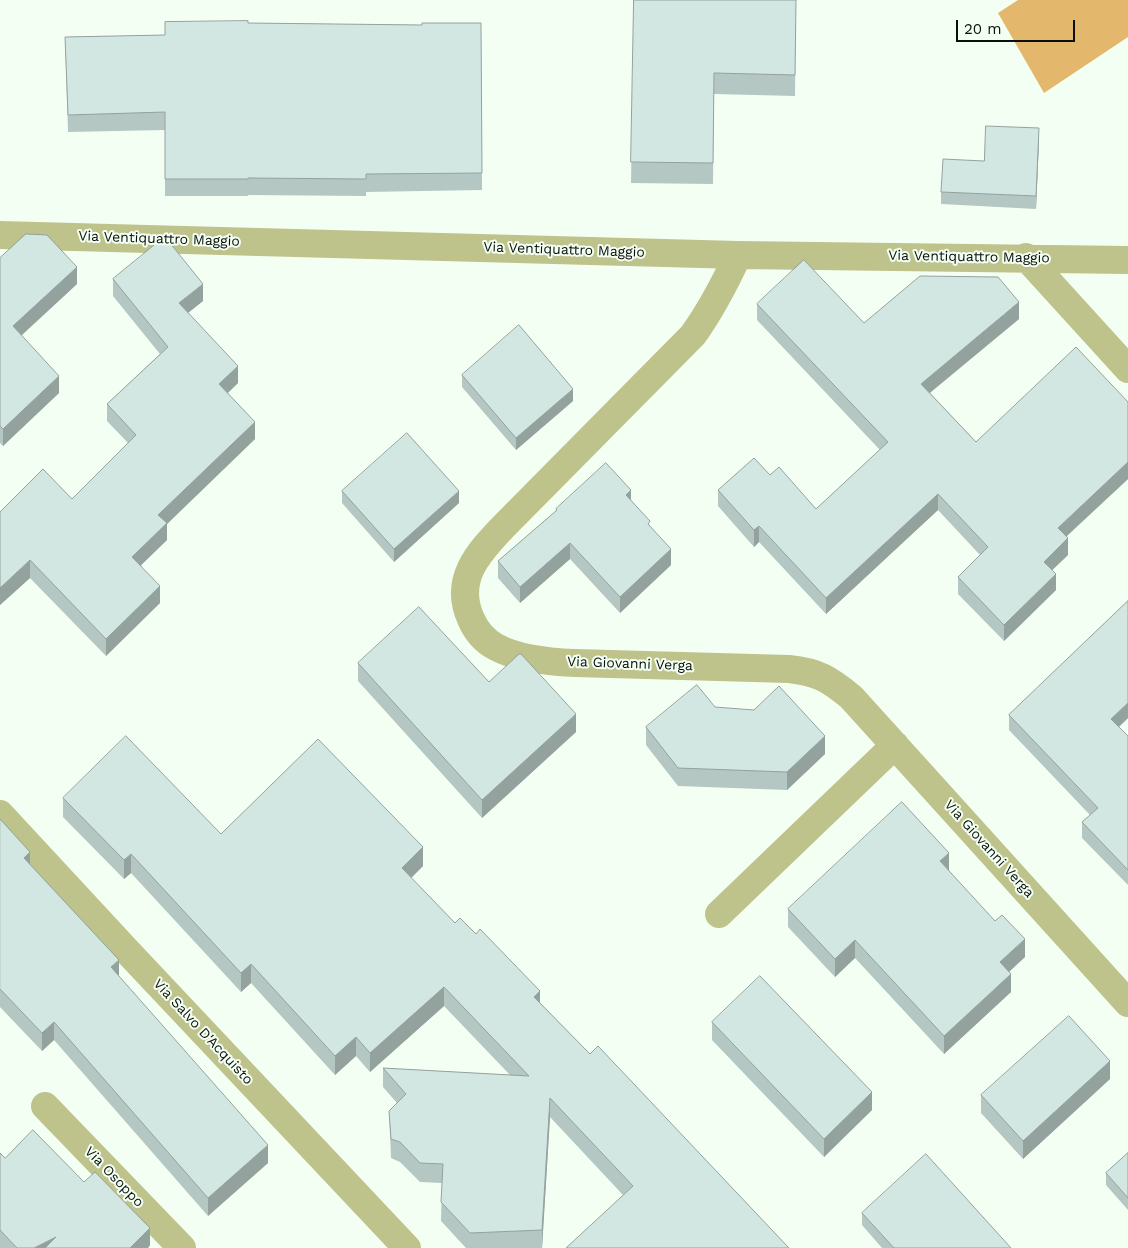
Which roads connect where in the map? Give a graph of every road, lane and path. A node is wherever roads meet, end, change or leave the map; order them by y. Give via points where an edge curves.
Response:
1 (0, 235) edge
2 (738, 255) junction
3 (1026, 258) junction
4 (1128, 260) edge
5 (1128, 369) edge
6 (895, 745) junction
7 (0, 814) edge
8 (719, 914) dead end
9 (1128, 1003) edge
10 (45, 1106) dead end
11 (182, 1248) edge
12 (407, 1248) edge

1 - 2 street, Via Ventiquattro Maggio
2 - 3 street, Via Ventiquattro Maggio
2 - 6 street, Via Giovanni Verga via 693,336 504,526 477,558 467,578 465,603 473,625 488,642 510,653 529,657 575,663 807,671 838,686
3 - 4 street, Via Ventiquattro Maggio
3 - 5 street
6 - 8 street
6 - 9 street, Via Giovanni Verga
7 - 12 street, Via Salvo D'Acquisto
10 - 11 street, Via Osoppo

